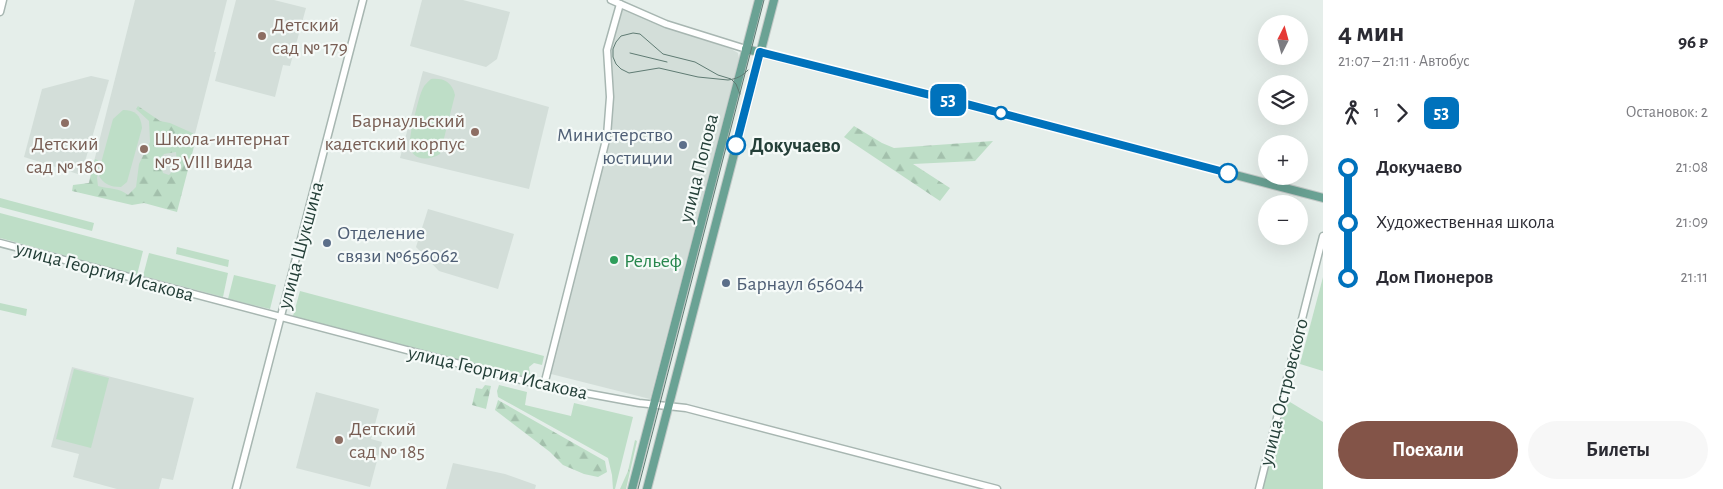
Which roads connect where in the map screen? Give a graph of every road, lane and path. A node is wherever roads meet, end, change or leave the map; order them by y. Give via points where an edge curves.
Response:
1 (3, 0) edge
2 (363, 0) edge
3 (612, 0) edge
4 (759, 0) edge
5 (774, 0) edge
6 (620, 4) junction
7 (0, 12) edge
8 (746, 49) junction
9 (760, 52) junction
10 (710, 182) junction
11 (725, 185) junction
12 (1323, 198) edge
13 (1323, 236) edge
14 (0, 243) edge
15 (281, 317) junction
16 (544, 385) junction
17 (654, 404) junction
18 (669, 405) junction
19 (236, 489) edge
20 (632, 489) edge
21 (647, 489) edge
22 (997, 489) edge
23 (1259, 489) edge

1 - 7 street
2 - 15 street, улица Шукшина
3 - 6 street
4 - 8 main road, улица Попова
5 - 9 main road, улица Попова
6 - 8 street via 684,30
6 - 16 street via 607,50 610,97 607,136
8 - 9 main road
8 - 10 main road, улица Попова
9 - 11 main road, улица Попова
9 - 12 main road
10 - 11 main road
10 - 17 main road, улица Попова
11 - 18 main road, улица Попова
13 - 23 street, улица Островского
14 - 15 street, улица Георгия Исакова
15 - 16 street, улица Георгия Исакова
15 - 19 street, улица Шукшина
16 - 17 street, улица Георгия Исакова
17 - 18 street, улица Георгия Исакова
17 - 20 main road, улица Попова
18 - 21 main road, улица Попова
18 - 22 street, улица Георгия Исакова

